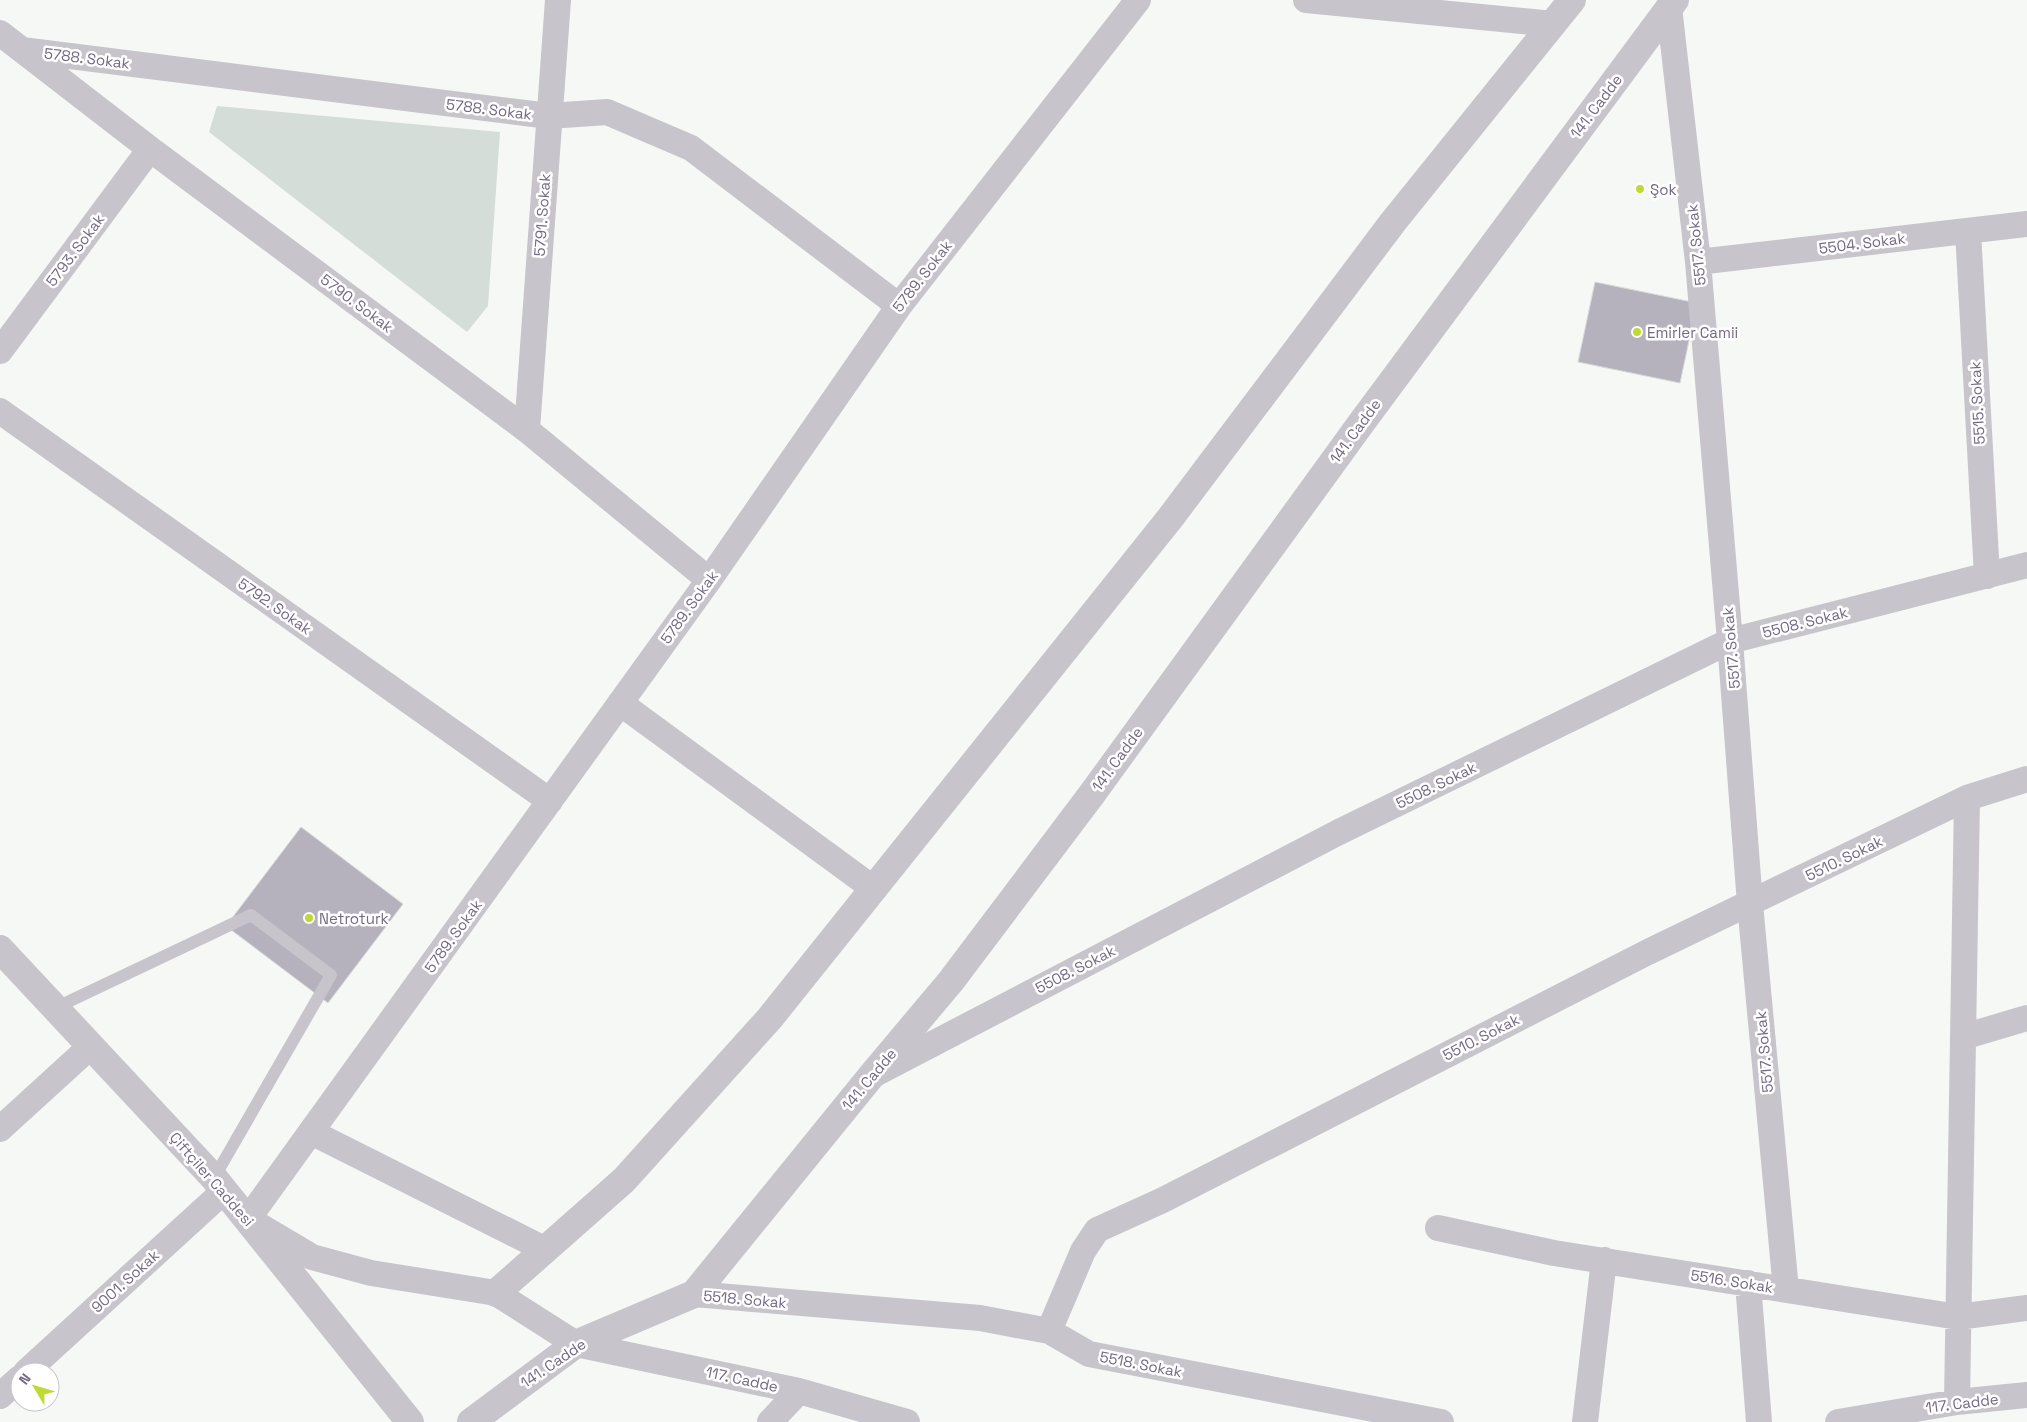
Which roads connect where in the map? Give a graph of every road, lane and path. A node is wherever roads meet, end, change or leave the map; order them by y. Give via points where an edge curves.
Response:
1 (558, 0) edge
2 (1138, 0) edge
3 (1306, 0) edge
4 (1572, 0) edge
5 (1672, 4) edge
6 (1440, 7) edge
7 (1553, 24) junction
8 (0, 33) edge
9 (22, 50) junction
10 (549, 116) junction
11 (150, 149) junction
12 (2027, 224) edge
13 (1968, 231) junction
14 (1698, 262) junction
15 (899, 306) junction
16 (0, 351) edge
17 (0, 411) edge
18 (527, 430) junction
19 (2027, 565) edge
20 (1987, 576) junction
21 (709, 580) junction
22 (1730, 641) junction
23 (620, 703) junction
24 (2027, 779) edge
25 (1967, 798) junction
26 (550, 802) junction
27 (874, 889) junction
28 (1750, 904) junction
29 (0, 949) edge
30 (55, 1008) junction
31 (2027, 1018) edge
32 (1963, 1037) junction
33 (91, 1046) junction
34 (872, 1075) junction
35 (0, 1129) edge
36 (311, 1132) junction
37 (219, 1184) junction
38 (248, 1219) junction
39 (1438, 1228) dead end
40 (546, 1250) junction
41 (1604, 1260) junction
42 (1748, 1283) junction
43 (1786, 1290) junction
44 (496, 1293) junction
45 (694, 1294) junction
46 (2027, 1308) edge
47 (1958, 1317) junction
48 (1049, 1331) junction
49 (576, 1344) junction
50 (36, 1362) edge
51 (10, 1387) edge
52 (799, 1391) junction
53 (2027, 1395) edge
54 (0, 1396) edge
55 (1957, 1402) junction
56 (407, 1421) edge
57 (471, 1422) edge
58 (770, 1422) edge
59 (907, 1422) edge
60 (1441, 1422) edge
61 (1585, 1422) edge
62 (1758, 1422) edge
63 (1838, 1422) edge

1 - 10 street, 5791. Sokak
2 - 15 street, 5789. Sokak
3 - 6 street
4 - 7 street
5 - 14 street, 5517. Sokak
5 - 34 street, 141. Cadde via 1362,422 1092,794 952,981
6 - 7 street
7 - 27 street via 1393,222 1171,517
8 - 9 street, 5790. Sokak
9 - 10 street, 5788. Sokak
9 - 11 street, 5790. Sokak
10 - 15 street, 5788. Sokak via 607,112 691,148
10 - 18 street, 5791. Sokak
11 - 16 street, 5793. Sokak
11 - 18 street, 5790. Sokak
12 - 13 street, 5504. Sokak
13 - 14 street, 5504. Sokak
13 - 20 street, 5515. Sokak
14 - 22 street, 5517. Sokak
15 - 21 street, 5789. Sokak
17 - 26 street, 5792. Sokak
18 - 21 street, 5790. Sokak
19 - 20 street, 5508. Sokak
20 - 22 street, 5508. Sokak
21 - 23 street, 5789. Sokak
22 - 28 street, 5517. Sokak
22 - 34 street, 5508. Sokak via 1339,832
23 - 26 street, 5789. Sokak
23 - 27 street
24 - 25 street, 5510. Sokak
25 - 28 street, 5510. Sokak
25 - 32 street
26 - 36 street, 5789. Sokak
27 - 40 street via 770,1018 624,1180
28 - 43 street, 5517. Sokak
28 - 48 street, 5510. Sokak via 1648,952 1163,1200 1097,1230 1082,1251
29 - 30 street, Çiftçiler Caddesi
30 - 33 street, Çiftçiler Caddesi
30 - 37 lane via 251,915 331,975
31 - 32 street
32 - 47 street
33 - 35 street
33 - 37 street, Çiftçiler Caddesi
34 - 45 street, 141. Cadde
36 - 38 street, 5789. Sokak
36 - 40 street
37 - 38 street, Çiftçiler Caddesi
37 - 50 street, 9001. Sokak
38 - 44 street via 312,1257 371,1273
38 - 56 street, Çiftçiler Caddesi
39 - 41 street, 5516. Sokak via 1554,1253
40 - 44 street
41 - 42 street, 5516. Sokak
41 - 61 street
42 - 43 street, 5516. Sokak
42 - 62 street
43 - 47 street, 5516. Sokak
44 - 49 street
45 - 48 street, 5518. Sokak via 980,1318
45 - 49 street, 141. Cadde
46 - 47 street, 5516. Sokak
47 - 55 street
48 - 60 street, 5518. Sokak via 1089,1354
49 - 52 street, 117. Cadde
49 - 57 street, 141. Cadde
51 - 54 street
52 - 58 street
52 - 59 street, 117. Cadde
53 - 55 street, 117. Cadde
55 - 63 street, 117. Cadde

